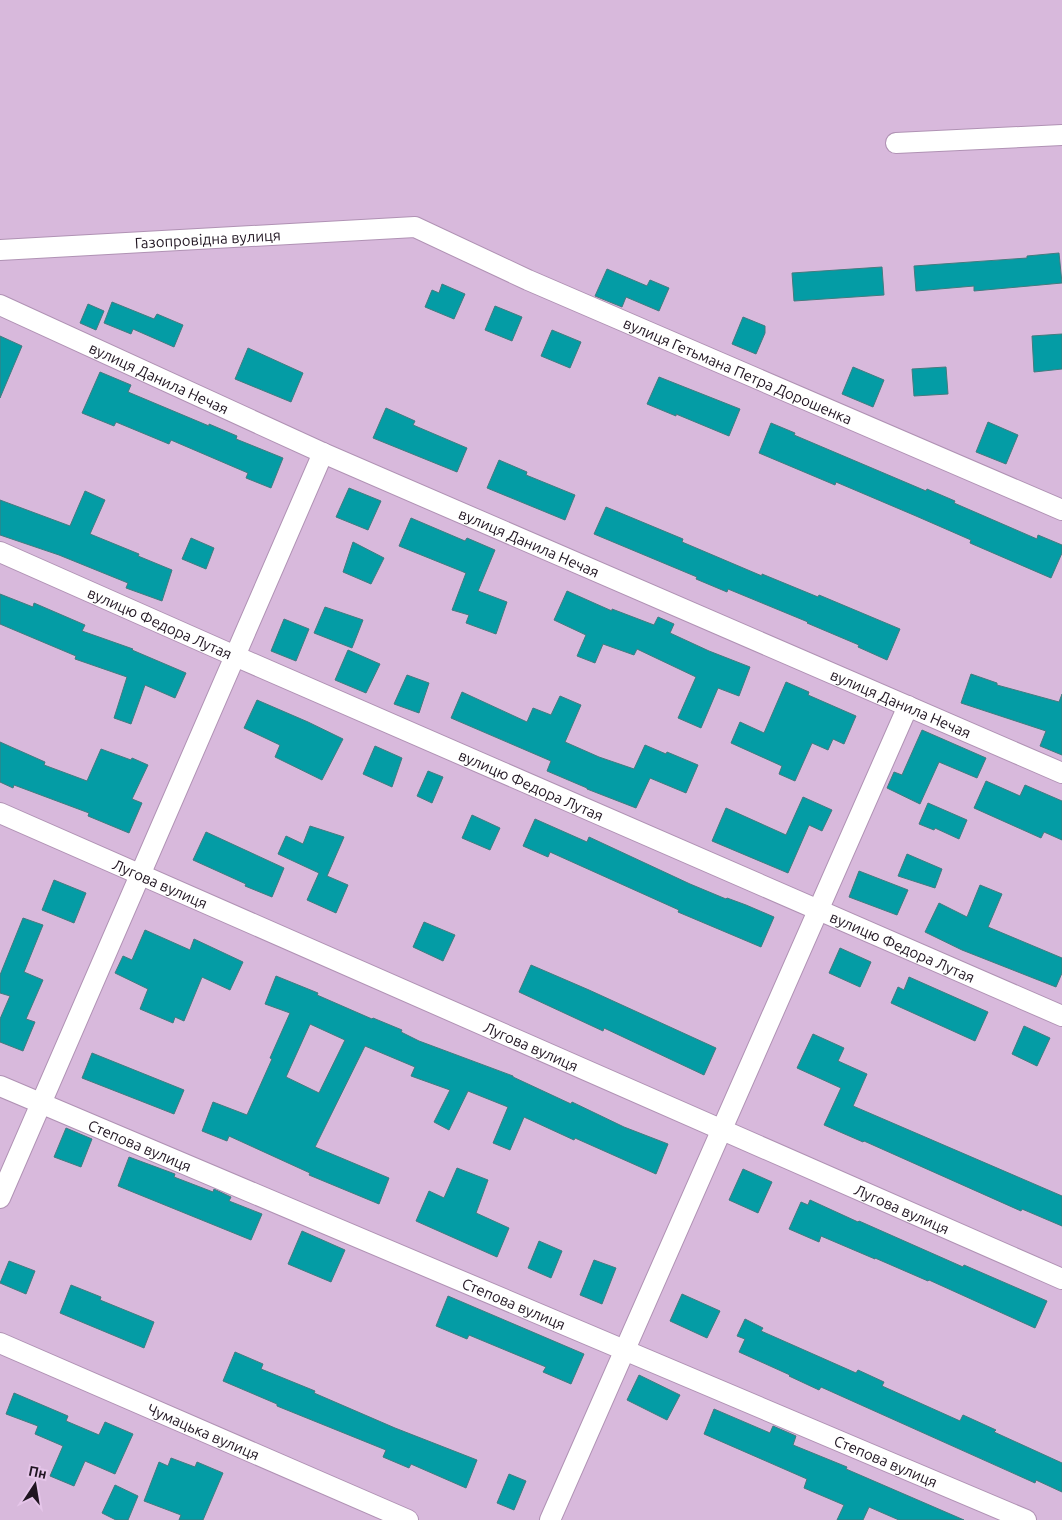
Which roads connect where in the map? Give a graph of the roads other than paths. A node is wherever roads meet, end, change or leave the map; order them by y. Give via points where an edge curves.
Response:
1 (1062, 135) edge
2 (896, 143) dead end
3 (415, 227) joint
4 (0, 250) edge
5 (0, 305) edge
6 (323, 453) junction
7 (1062, 510) edge
8 (0, 552) edge
9 (235, 656) junction
10 (908, 706) junction
11 (1062, 773) edge
12 (0, 813) edge
13 (140, 874) junction
14 (818, 910) junction
15 (1062, 1016) edge
16 (0, 1086) edge
17 (41, 1104) junction
18 (722, 1130) junction
19 (0, 1198) edge
20 (1062, 1279) edge
21 (0, 1343) edge
22 (625, 1350) junction
23 (408, 1520) edge
24 (550, 1520) edge
25 (1026, 1520) edge

1 - 2 street
3 - 4 street, Газопровідна вулиця
3 - 7 street, вулиця Гетьмана Петра Дорошенка via 528,280
5 - 6 street, вулиця Данила Нечая
6 - 9 street
6 - 10 street, вулиця Данила Нечая
8 - 9 street, вулицю Федора Лутая
9 - 13 street
9 - 14 street, вулицю Федора Лутая
10 - 11 street, вулиця Данила Нечая
10 - 14 street
12 - 13 street, Лугова вулиця
13 - 17 street
13 - 18 street, Лугова вулиця
14 - 15 street, вулицю Федора Лутая
14 - 18 street
16 - 17 street, Степова вулиця
17 - 19 street
17 - 22 street, Степова вулиця
18 - 20 street, Лугова вулиця
18 - 22 street
21 - 23 street, Чумацька вулиця
22 - 24 street
22 - 25 street, Степова вулиця

